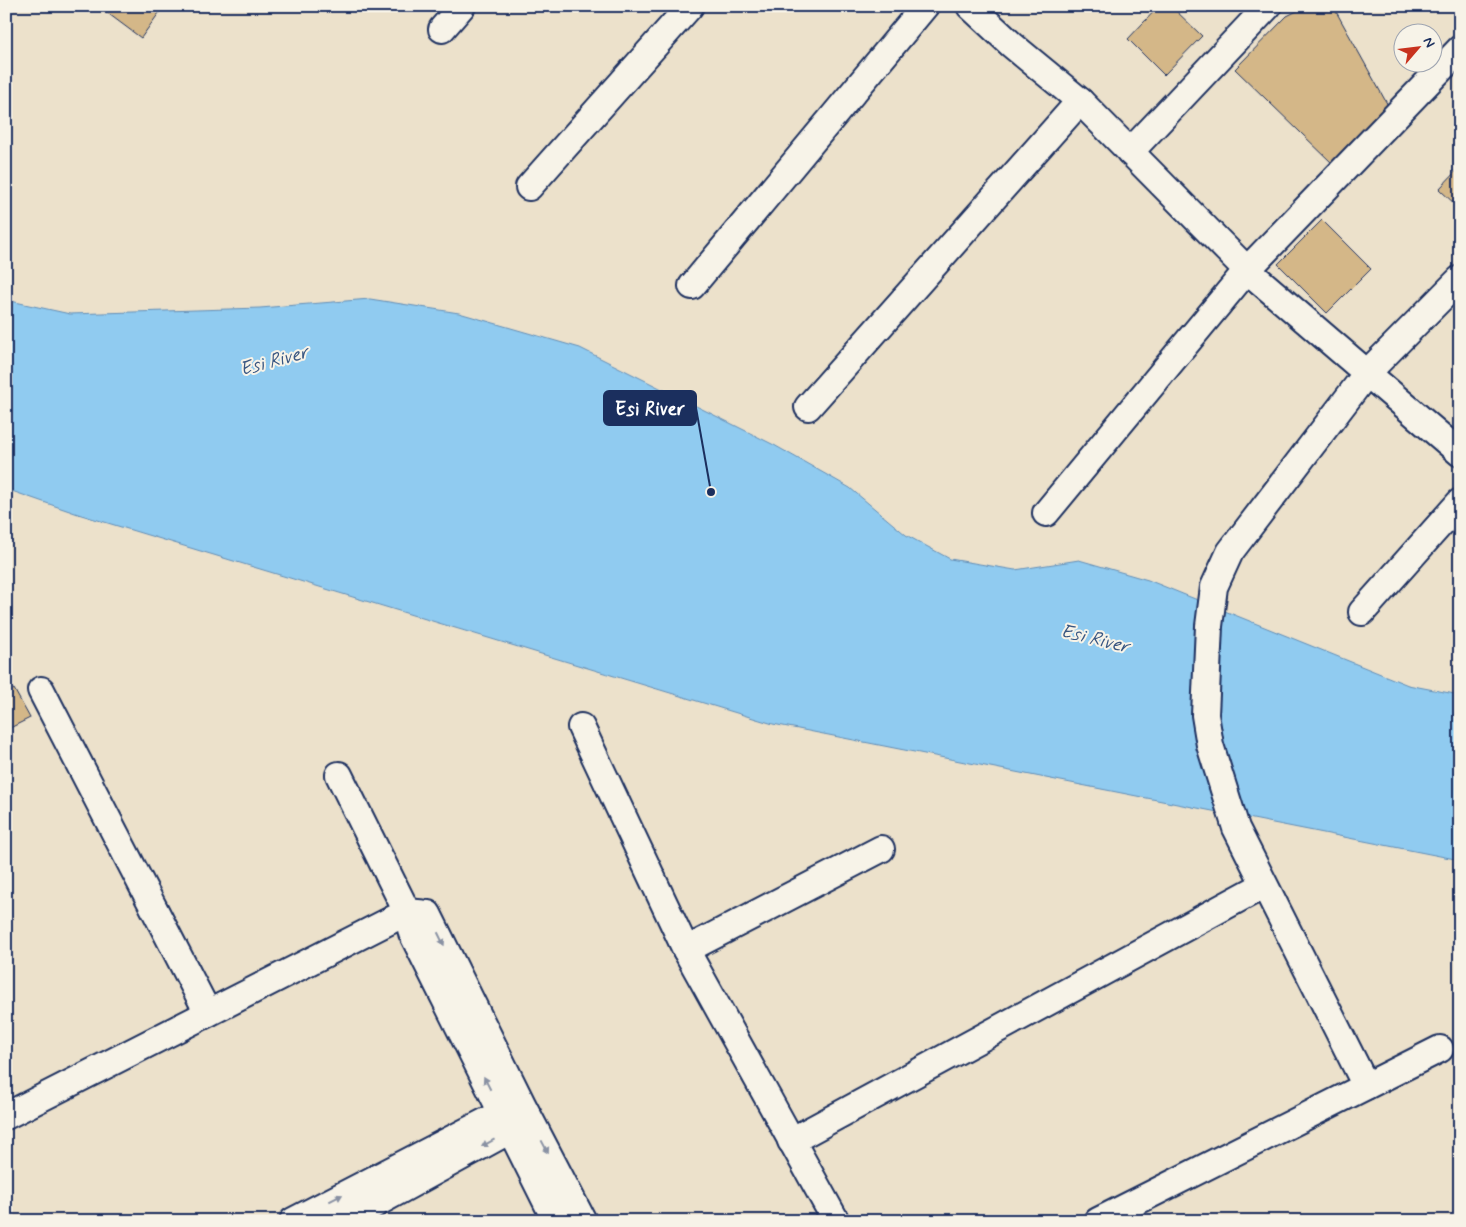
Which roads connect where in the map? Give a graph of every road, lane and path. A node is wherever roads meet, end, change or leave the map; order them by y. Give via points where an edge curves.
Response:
1 (462, 6) edge
2 (690, 6) edge
3 (925, 6) edge
4 (970, 6) edge
5 (1268, 6) edge
6 (442, 29) dead end
7 (1460, 49) edge
8 (1080, 101) junction
9 (1130, 152) junction
10 (529, 187) dead end
11 (1247, 270) junction
12 (1460, 279) edge
13 (692, 286) dead end
14 (1367, 373) junction
15 (808, 407) dead end
16 (1460, 453) edge
17 (1460, 502) edge
18 (1046, 514) dead end
19 (1362, 612) dead end
20 (41, 690) dead end
21 (582, 727) dead end
22 (339, 774) dead end
23 (881, 849) dead end
24 (1264, 884) junction
25 (408, 912) junction
26 (686, 950) junction
27 (208, 1013) junction
28 (1440, 1049) dead end
29 (1366, 1086) junction
30 (7, 1115) edge
31 (516, 1117) junction
32 (791, 1141) junction
33 (293, 1221) edge
34 (344, 1221) edge
35 (556, 1221) edge
36 (583, 1221) edge
37 (836, 1221) edge
38 (1098, 1221) edge

1 - 6 street
2 - 10 street
3 - 13 street
4 - 8 street
5 - 9 street
7 - 11 street
8 - 9 street
8 - 15 street
9 - 11 street
11 - 14 street
11 - 18 street
12 - 14 street
14 - 16 street
14 - 24 street via 1230,552 1214,587 1205,715 1212,752 1236,828
17 - 19 street
20 - 27 street
21 - 26 street
22 - 25 street
23 - 26 street
24 - 29 street
24 - 32 street
25 - 27 street
25 - 31 street via 428,914
26 - 32 street
27 - 30 street
28 - 29 street
29 - 38 street
33 -> 31 street
31 -> 34 street
31 - 35 street
31 -> 36 street
32 - 37 street

